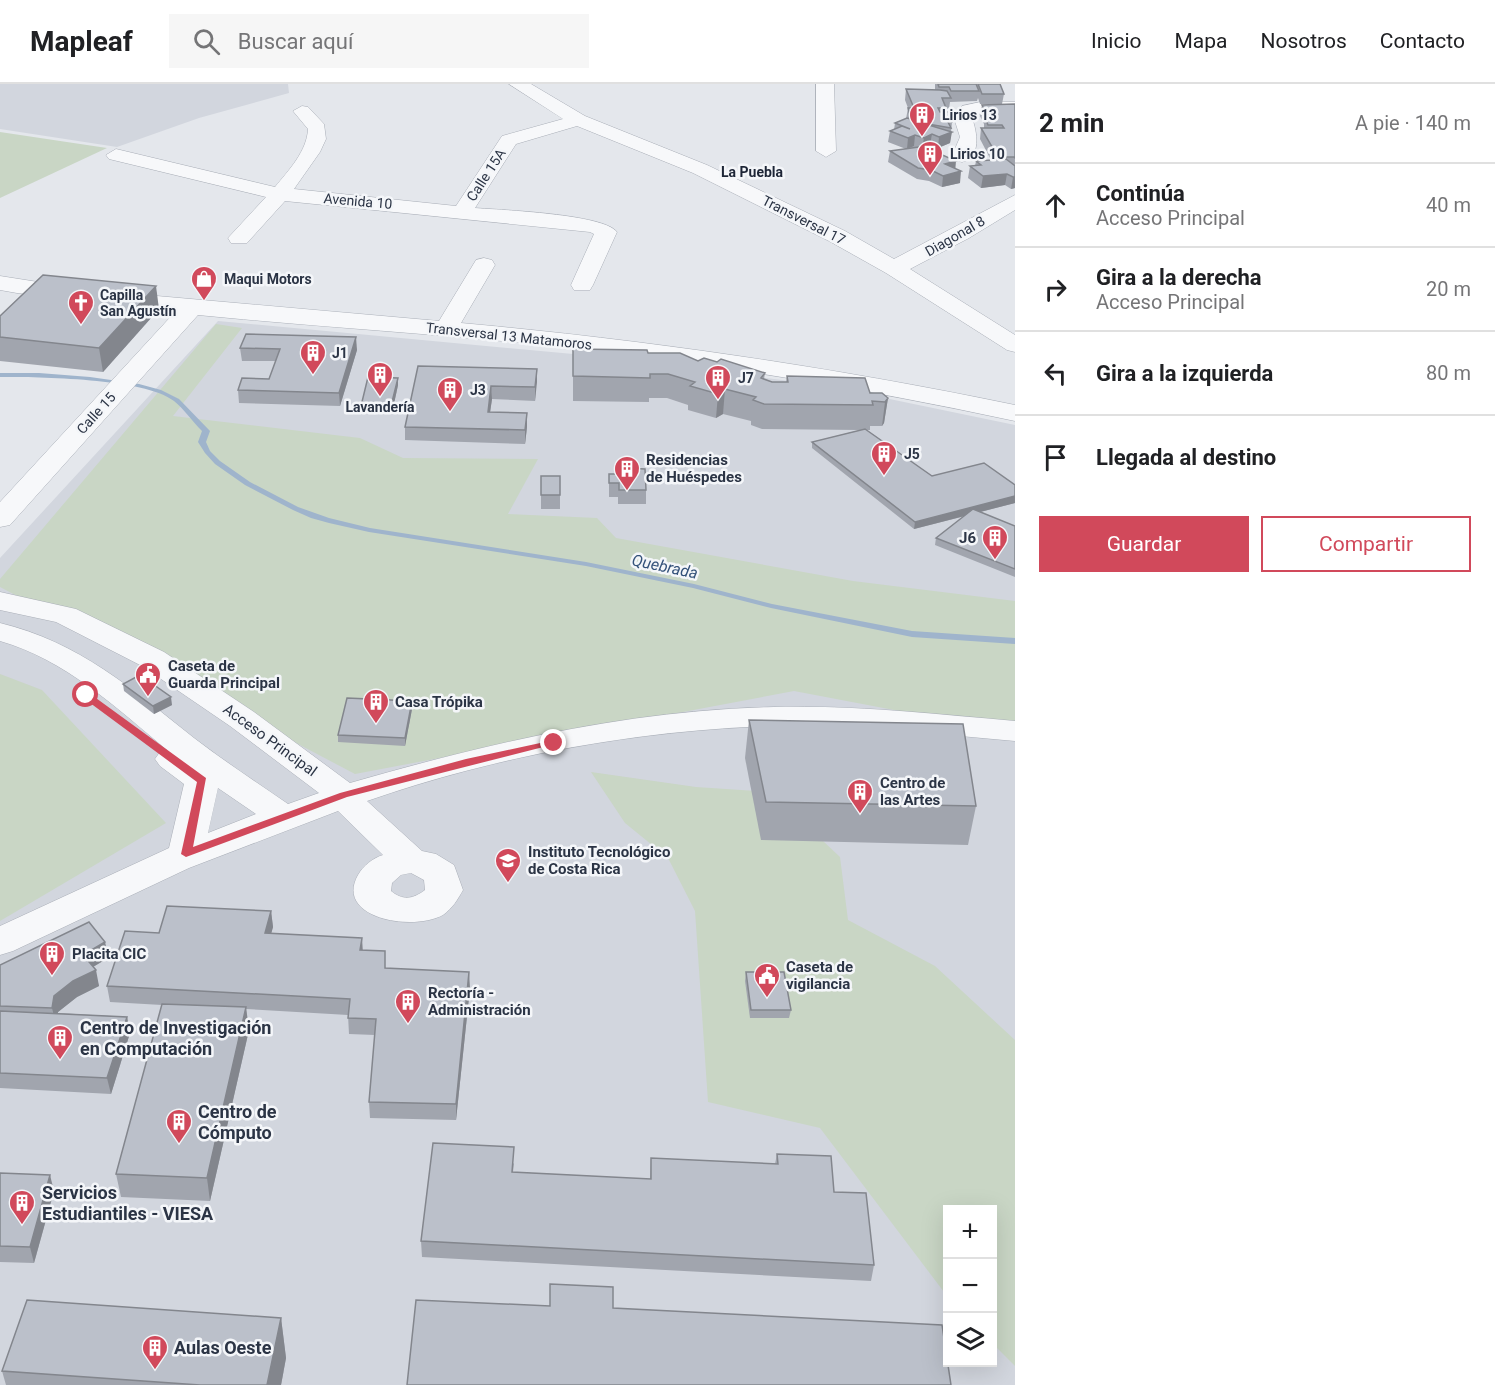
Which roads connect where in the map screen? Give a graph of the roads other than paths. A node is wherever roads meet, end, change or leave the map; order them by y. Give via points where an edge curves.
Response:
1 (518, 84) edge
2 (825, 84) edge
3 (1015, 107) edge
4 (302, 111) dead end
5 (578, 120) junction
6 (826, 151) dead end
7 (116, 155) dead end
8 (962, 156) dead end
9 (280, 194) junction
10 (1015, 201) edge
11 (463, 211) junction
12 (238, 238) dead end
13 (484, 265) dead end
14 (894, 268) junction
15 (0, 283) edge
16 (582, 285) dead end
17 (191, 308) junction
18 (446, 329) junction
19 (1015, 345) edge
20 (1015, 413) edge
21 (0, 519) edge
22 (0, 601) edge
23 (0, 632) edge
24 (0, 647) edge
25 (1015, 731) edge
26 (344, 795) junction
27 (282, 816) junction
28 (186, 854) junction
29 (411, 861) dead end
30 (0, 942) edge

1 - 5 street, Transversal 17
2 - 6 street
3 - 8 street via 968,110 963,118 969,137
4 - 9 street via 317,128 317,141
5 - 11 street, Calle 15A via 509,140
5 - 14 street, Transversal 17 via 740,187
7 - 9 street, Avenida 10
9 - 11 street, Avenida 10
9 - 12 street
10 - 14 street, Diagonal 8 via 962,234
11 - 16 street, Avenida 10 via 603,228 606,232
13 - 18 street
14 - 19 street, Transversal 17
15 - 17 street, Transversal 13 Matamoros
17 - 18 street, Transversal 13 Matamoros
17 - 21 street, Calle 15
18 - 20 street, Transversal 13 Matamoros via 808,373
22 - 26 street, Acceso Principal via 65,615 153,659
23 - 27 street via 43,646 106,684 206,764
24 - 28 street via 27,658 86,695 202,781
25 - 26 street via 889,719 742,717 554,743
26 - 27 street
26 - 29 street, Acceso Principal
27 - 28 street
28 - 30 street via 93,894

